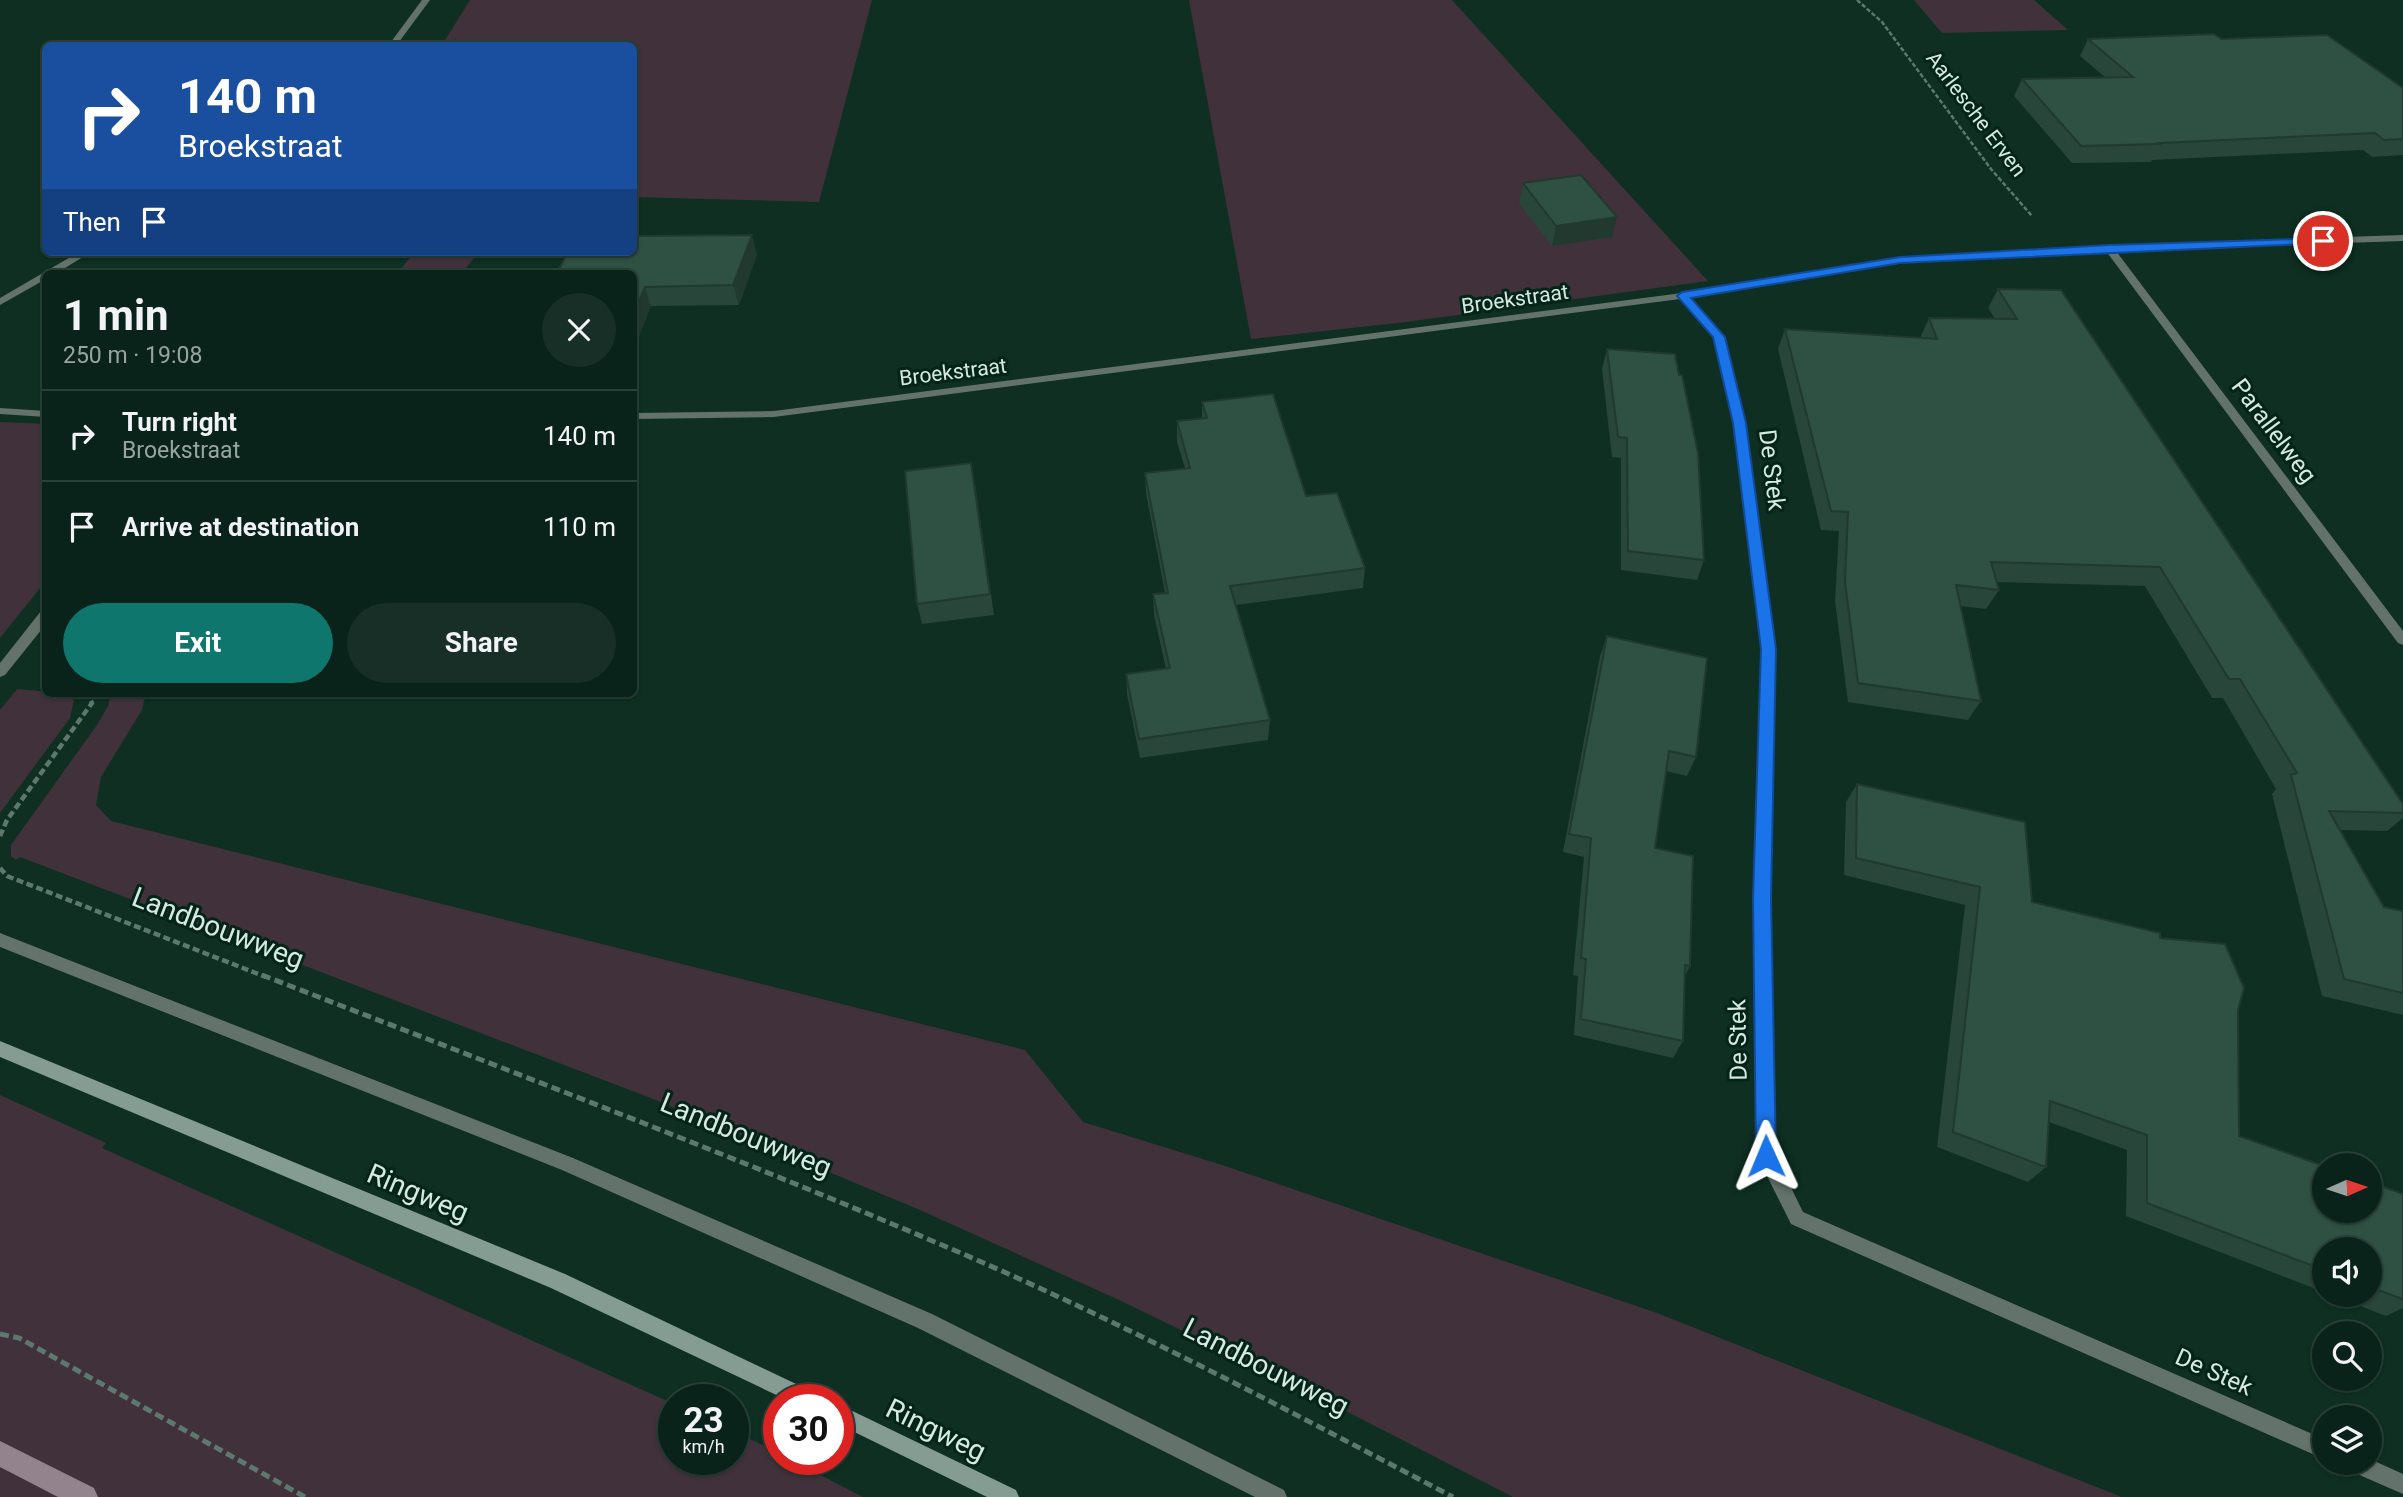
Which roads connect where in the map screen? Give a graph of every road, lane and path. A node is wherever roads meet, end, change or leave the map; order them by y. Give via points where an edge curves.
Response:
1 (426, 0) edge
2 (1857, 0) edge
3 (395, 42) edge
4 (2403, 238) edge
5 (2109, 248) junction
6 (2064, 251) junction
7 (79, 256) edge
8 (55, 270) edge
9 (42, 278) edge
10 (1682, 296) junction
11 (0, 302) edge
12 (0, 411) edge
13 (42, 414) edge
14 (637, 416) edge
15 (42, 619) edge
16 (2403, 640) edge
17 (0, 672) edge
18 (90, 697) edge
19 (0, 835) edge
20 (0, 867) edge
21 (0, 940) edge
22 (0, 1049) edge
23 (0, 1334) edge
24 (774, 1384) edge
25 (854, 1422) edge
26 (2312, 1444) edge
27 (2382, 1475) edge
28 (2403, 1484) edge
29 (305, 1497) edge
30 (1009, 1497) edge
31 (1278, 1497) edge
32 (1453, 1497) edge

1 - 3 street
2 - 6 path, Aarlesche Erven via 1882,22 1991,169
4 - 5 street, Broekstraat
5 - 6 street, Broekstraat
5 - 16 street, Parallelweg
6 - 10 street, Broekstraat via 1900,260
7 - 8 street
9 - 11 street
10 - 14 street, Broekstraat via 774,414
10 - 26 street, De Stek via 1719,337 1740,423 1766,636 1762,898 1766,1156 1797,1218
12 - 13 street
15 - 17 street
18 - 19 path via 92,702
20 - 32 path, Landbouwweg via 7,876 950,1248 1181,1355
21 - 31 street via 567,1164 925,1321
22 - 24 main road, Ringweg via 558,1282
23 - 29 path via 19,1338
25 - 30 main road, Ringweg
27 - 28 street

